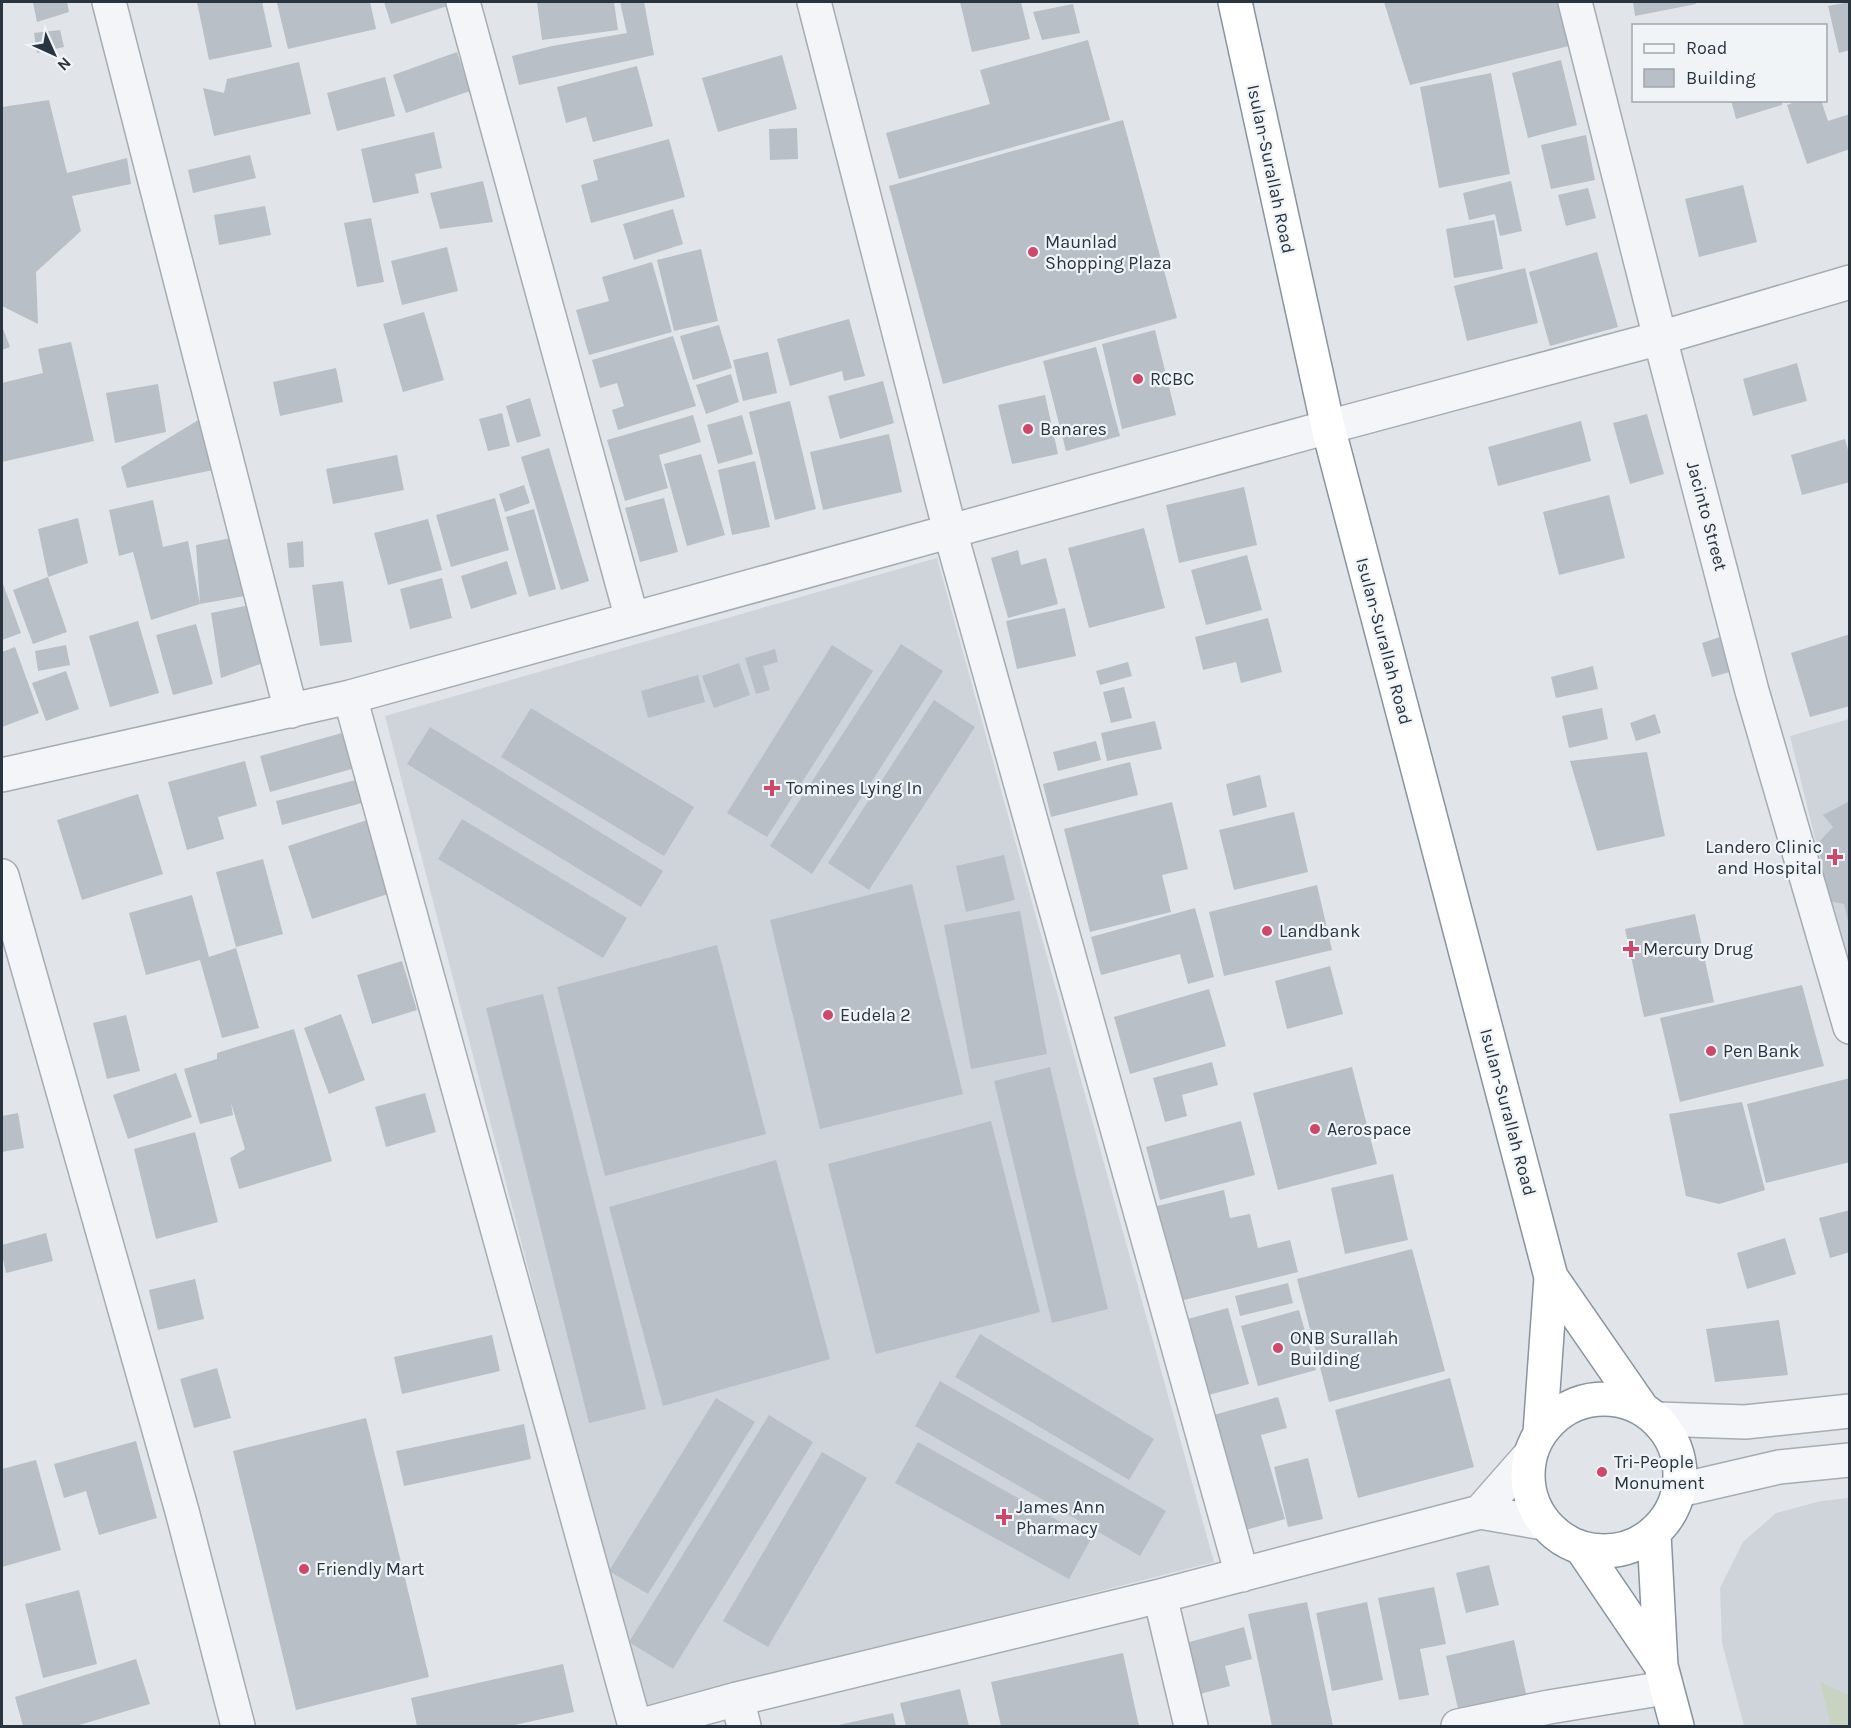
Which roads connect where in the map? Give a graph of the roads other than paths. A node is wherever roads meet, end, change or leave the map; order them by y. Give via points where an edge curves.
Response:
1 (109, 2) edge
2 (464, 2) edge
3 (814, 2) edge
4 (1234, 2) edge
5 (1575, 2) edge
6 (1850, 282) edge
7 (1660, 338) junction
8 (1328, 427) junction
9 (950, 531) junction
10 (632, 619) junction
11 (350, 696) junction
12 (291, 711) junction
13 (2, 775) edge
14 (2, 876) edge
15 (1850, 1027) edge
16 (1551, 1277) junction
17 (1850, 1412) edge
18 (1649, 1413) junction
19 (1535, 1444) junction
20 (1850, 1460) edge
21 (1680, 1490) junction
22 (1480, 1512) junction
23 (1543, 1523) junction
24 (1654, 1534) junction
25 (1582, 1549) junction
26 (1242, 1575) junction
27 (1160, 1596) junction
28 (1663, 1677) junction
29 (740, 1713) edge
30 (238, 1726) edge
31 (637, 1726) edge
32 (1191, 1726) edge
33 (1458, 1726) edge
34 (1677, 1726) edge

1 - 12 street
2 - 10 street
3 - 9 street
4 - 8 highway, Isulan-Surallah Road
5 - 7 street, Jacinto Street
6 - 7 street
7 - 8 street
7 - 15 street, Jacinto Street via 1752,691
8 - 9 street
8 - 16 highway, Isulan-Surallah Road
9 - 10 street
9 - 26 street
10 - 11 street
11 - 12 street
11 - 31 street
12 - 13 street
14 - 30 street via 182,1511
16 - 18 highway, Isulan-Surallah Road
16 - 19 highway, Isulan-Surallah Road
17 - 18 street via 1745,1422
18 - 19 highway via 1621,1400 1598,1399 1576,1404 1556,1416
18 - 21 highway via 1673,1440 1680,1464
19 - 22 street
19 - 23 highway via 1527,1479 1532,1502
20 - 21 street via 1779,1467
21 - 24 highway via 1671,1514
22 - 23 street
22 - 26 street
23 - 25 highway via 1560,1539
24 - 25 highway via 1632,1547 1607,1552
24 - 28 highway
25 - 28 highway
26 - 27 street
27 - 29 street
27 - 32 street
28 - 33 street
28 - 34 highway
29 - 31 street

